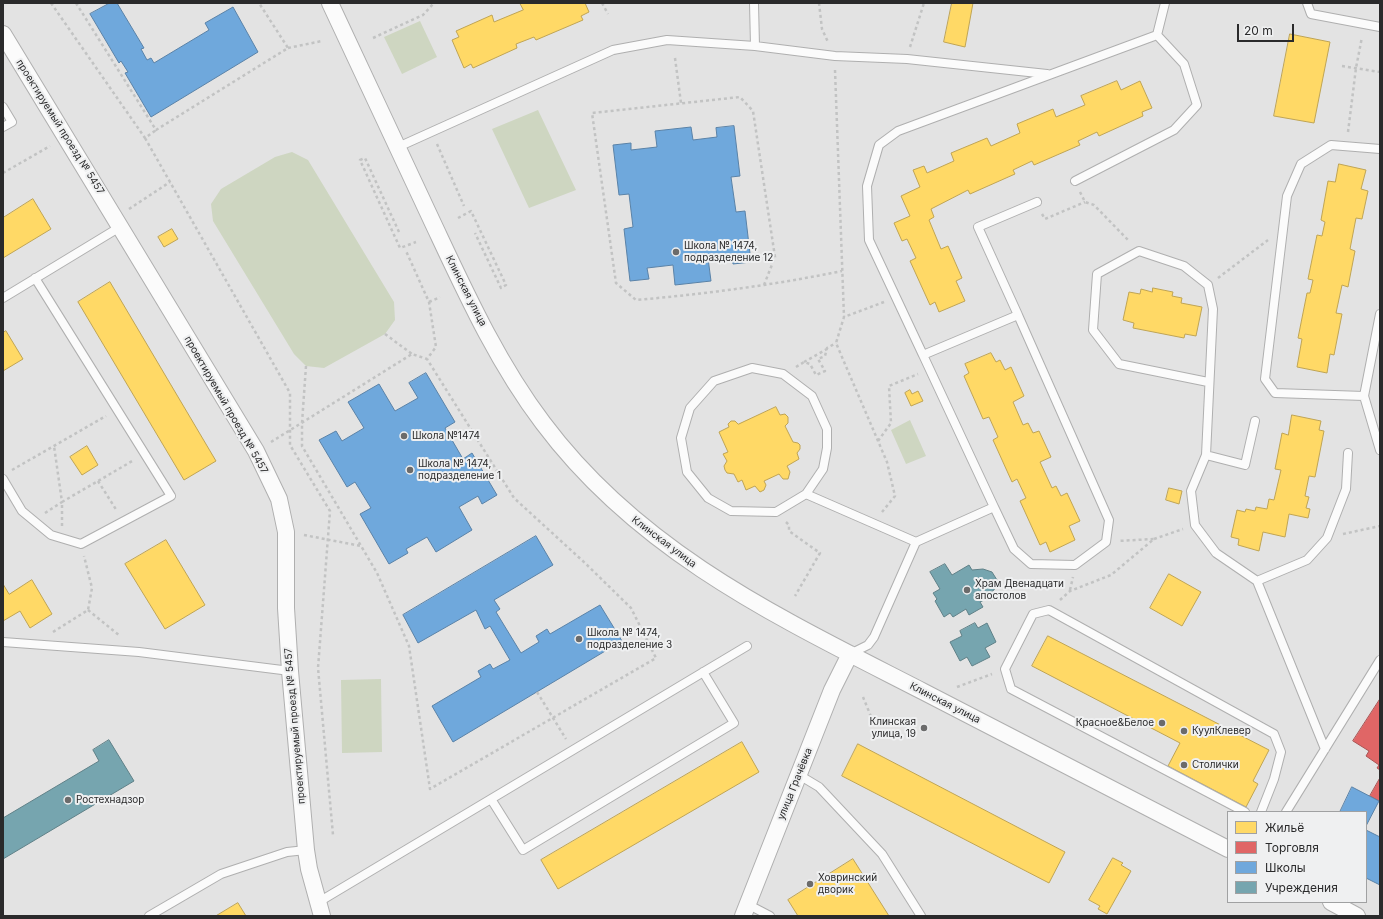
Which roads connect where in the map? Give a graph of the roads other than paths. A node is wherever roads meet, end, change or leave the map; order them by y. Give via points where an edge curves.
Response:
1 (330, 3) edge
2 (754, 3) edge
3 (1165, 3) edge
4 (1307, 3) edge
5 (1380, 27) edge
6 (3, 34) edge
7 (1157, 35) junction
8 (754, 46) junction
9 (1049, 74) junction
10 (3, 107) edge
11 (3, 127) edge
12 (398, 147) junction
13 (1380, 149) edge
14 (1075, 180) road end
15 (1037, 202) road end
16 (118, 222) junction
17 (35, 278) junction
18 (3, 298) edge
19 (1380, 314) edge
20 (1018, 315) junction
21 (923, 355) junction
22 (1208, 382) junction
23 (1364, 396) junction
24 (1255, 421) dead end
25 (1380, 450) edge
26 (1348, 453) dead end
27 (1206, 455) junction
28 (3, 479) edge
29 (806, 494) junction
30 (994, 507) junction
31 (916, 542) junction
32 (1257, 581) junction
33 (3, 642) edge
34 (747, 646) dead end
35 (850, 654) junction
36 (1380, 660) edge
37 (290, 671) junction
38 (703, 672) junction
39 (1325, 749) junction
40 (799, 775) junction
41 (491, 799) junction
42 (1243, 811) edge
43 (1261, 811) edge
44 (1287, 811) edge
45 (1227, 848) edge
46 (306, 850) junction
47 (1332, 903) edge
48 (320, 910) edge
49 (745, 910) edge
50 (150, 916) edge
51 (770, 916) edge
52 (921, 916) edge
53 (1358, 916) edge

1 - 12 street, Клинская улица
2 - 8 lane
3 - 7 lane
4 - 5 lane via 1311,14
6 - 16 street, проектируемый проезд № 5457
7 - 9 lane
7 - 14 lane via 1184,64 1197,105 1174,130
8 - 9 lane via 835,56 907,59
8 - 12 lane via 667,40 613,50
9 - 21 lane via 898,131 879,145 867,186 869,240
10 - 11 lane via 12,122
12 - 35 street, Клинская улица via 456,274 506,369 543,423 581,468 630,516 687,561 781,618
13 - 23 lane via 1332,145 1301,164 1287,196 1265,379 1275,393
15 - 20 lane via 978,227
16 - 17 lane
16 - 37 street, проектируемый проезд № 5457 via 256,451 279,499 286,532 286,608
17 - 18 lane
17 - 28 lane via 171,496 81,544 52,535 22,511
19 - 23 lane
20 - 21 lane
20 - 30 lane via 1109,520 1106,542 1075,565 1031,564 1014,549
21 - 30 lane
22 - 22 lane via 1213,309 1208,286 1184,266 1139,251 1096,274 1092,330 1119,364
22 - 27 lane
23 - 25 lane
24 - 27 lane via 1245,465
26 - 32 lane via 1346,489 1327,538 1307,560
27 - 32 lane via 1191,491 1195,525 1216,553
29 - 29 lane via 776,512 731,511 708,498 687,472 681,438 690,408 714,381 752,368 783,374 812,396 826,429 827,448 822,469
29 - 31 lane
30 - 31 lane
31 - 35 lane via 874,637 868,645
32 - 39 lane
33 - 37 lane via 139,652
34 - 38 lane
35 - 40 street, улица Грачёвка via 832,690
35 - 45 street, Клинская улица
36 - 39 lane
37 - 46 street, проектируемый проезд № 5457
38 - 41 lane
38 - 41 lane via 734,723 530,846 523,850
39 - 44 lane
40 - 49 street, улица Грачёвка
40 - 52 lane via 819,788 882,854
41 - 48 lane
42 - 43 lane via 1011,689 1005,669 1033,614 1049,610 1274,734 1281,752
46 - 48 street, проектируемый проезд № 5457
46 - 50 lane via 287,852 221,874
47 - 53 street
49 - 51 lane

